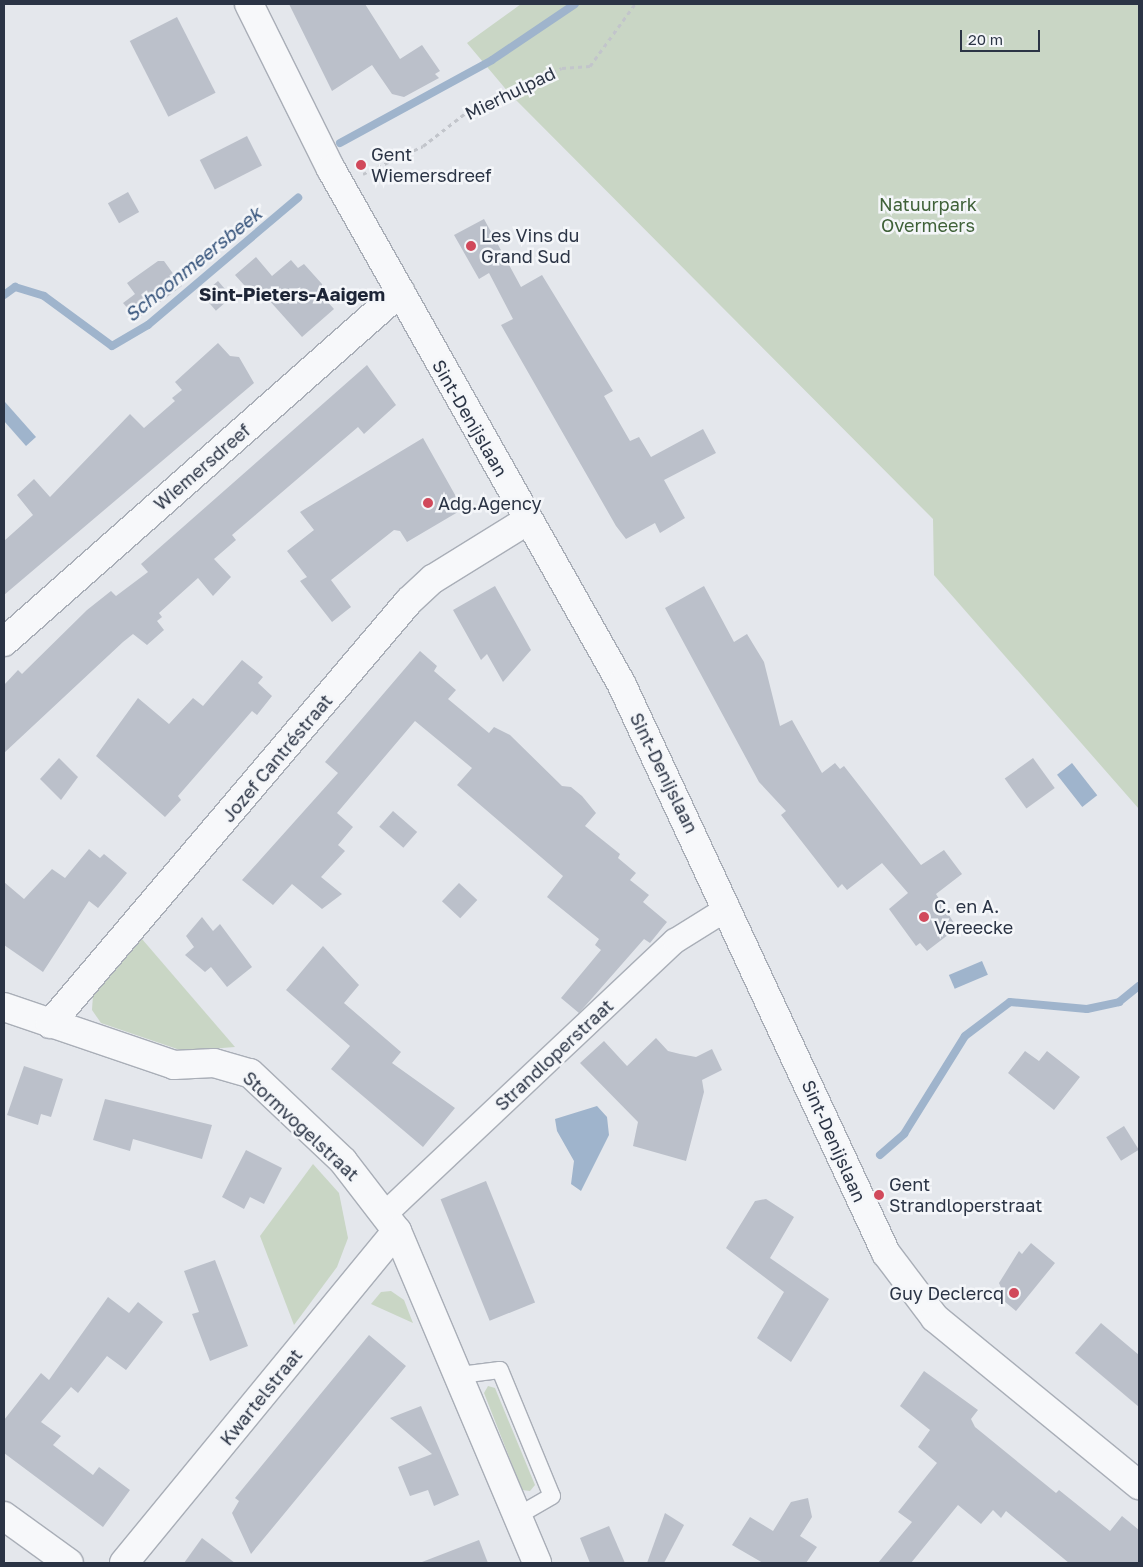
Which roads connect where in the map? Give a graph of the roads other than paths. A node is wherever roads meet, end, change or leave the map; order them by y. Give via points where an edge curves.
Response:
1 (249, 4) edge
2 (400, 292) junction
3 (528, 520) junction
4 (4, 642) edge
5 (728, 908) junction
6 (4, 1007) edge
7 (50, 1024) junction
8 (392, 1222) junction
9 (460, 1375) junction
10 (1139, 1485) edge
11 (4, 1516) edge
12 (518, 1516) junction
13 (68, 1563) edge
14 (124, 1563) edge
15 (538, 1563) edge

1 - 2 street, Sint-Denijslaan via 340,185
2 - 3 street, Sint-Denijslaan
2 - 4 street, Wiemersdreef
3 - 5 street, Sint-Denijslaan via 625,691
3 - 7 street, Jozef Cantréstraat via 433,579 409,601
5 - 8 street, Strandloperstraat via 675,941
5 - 10 street, Sint-Denijslaan via 871,1221 912,1293 978,1355
6 - 7 street, Stormvogelstraat
7 - 8 street, Stormvogelstraat via 174,1064 223,1064 250,1073 343,1161
8 - 9 street, Stormvogelstraat
8 - 14 street, Kwartelstraat
9 - 12 street, Stormvogelstraat
9 - 12 lane via 500,1370 552,1496
11 - 13 street
12 - 15 street, Stormvogelstraat

